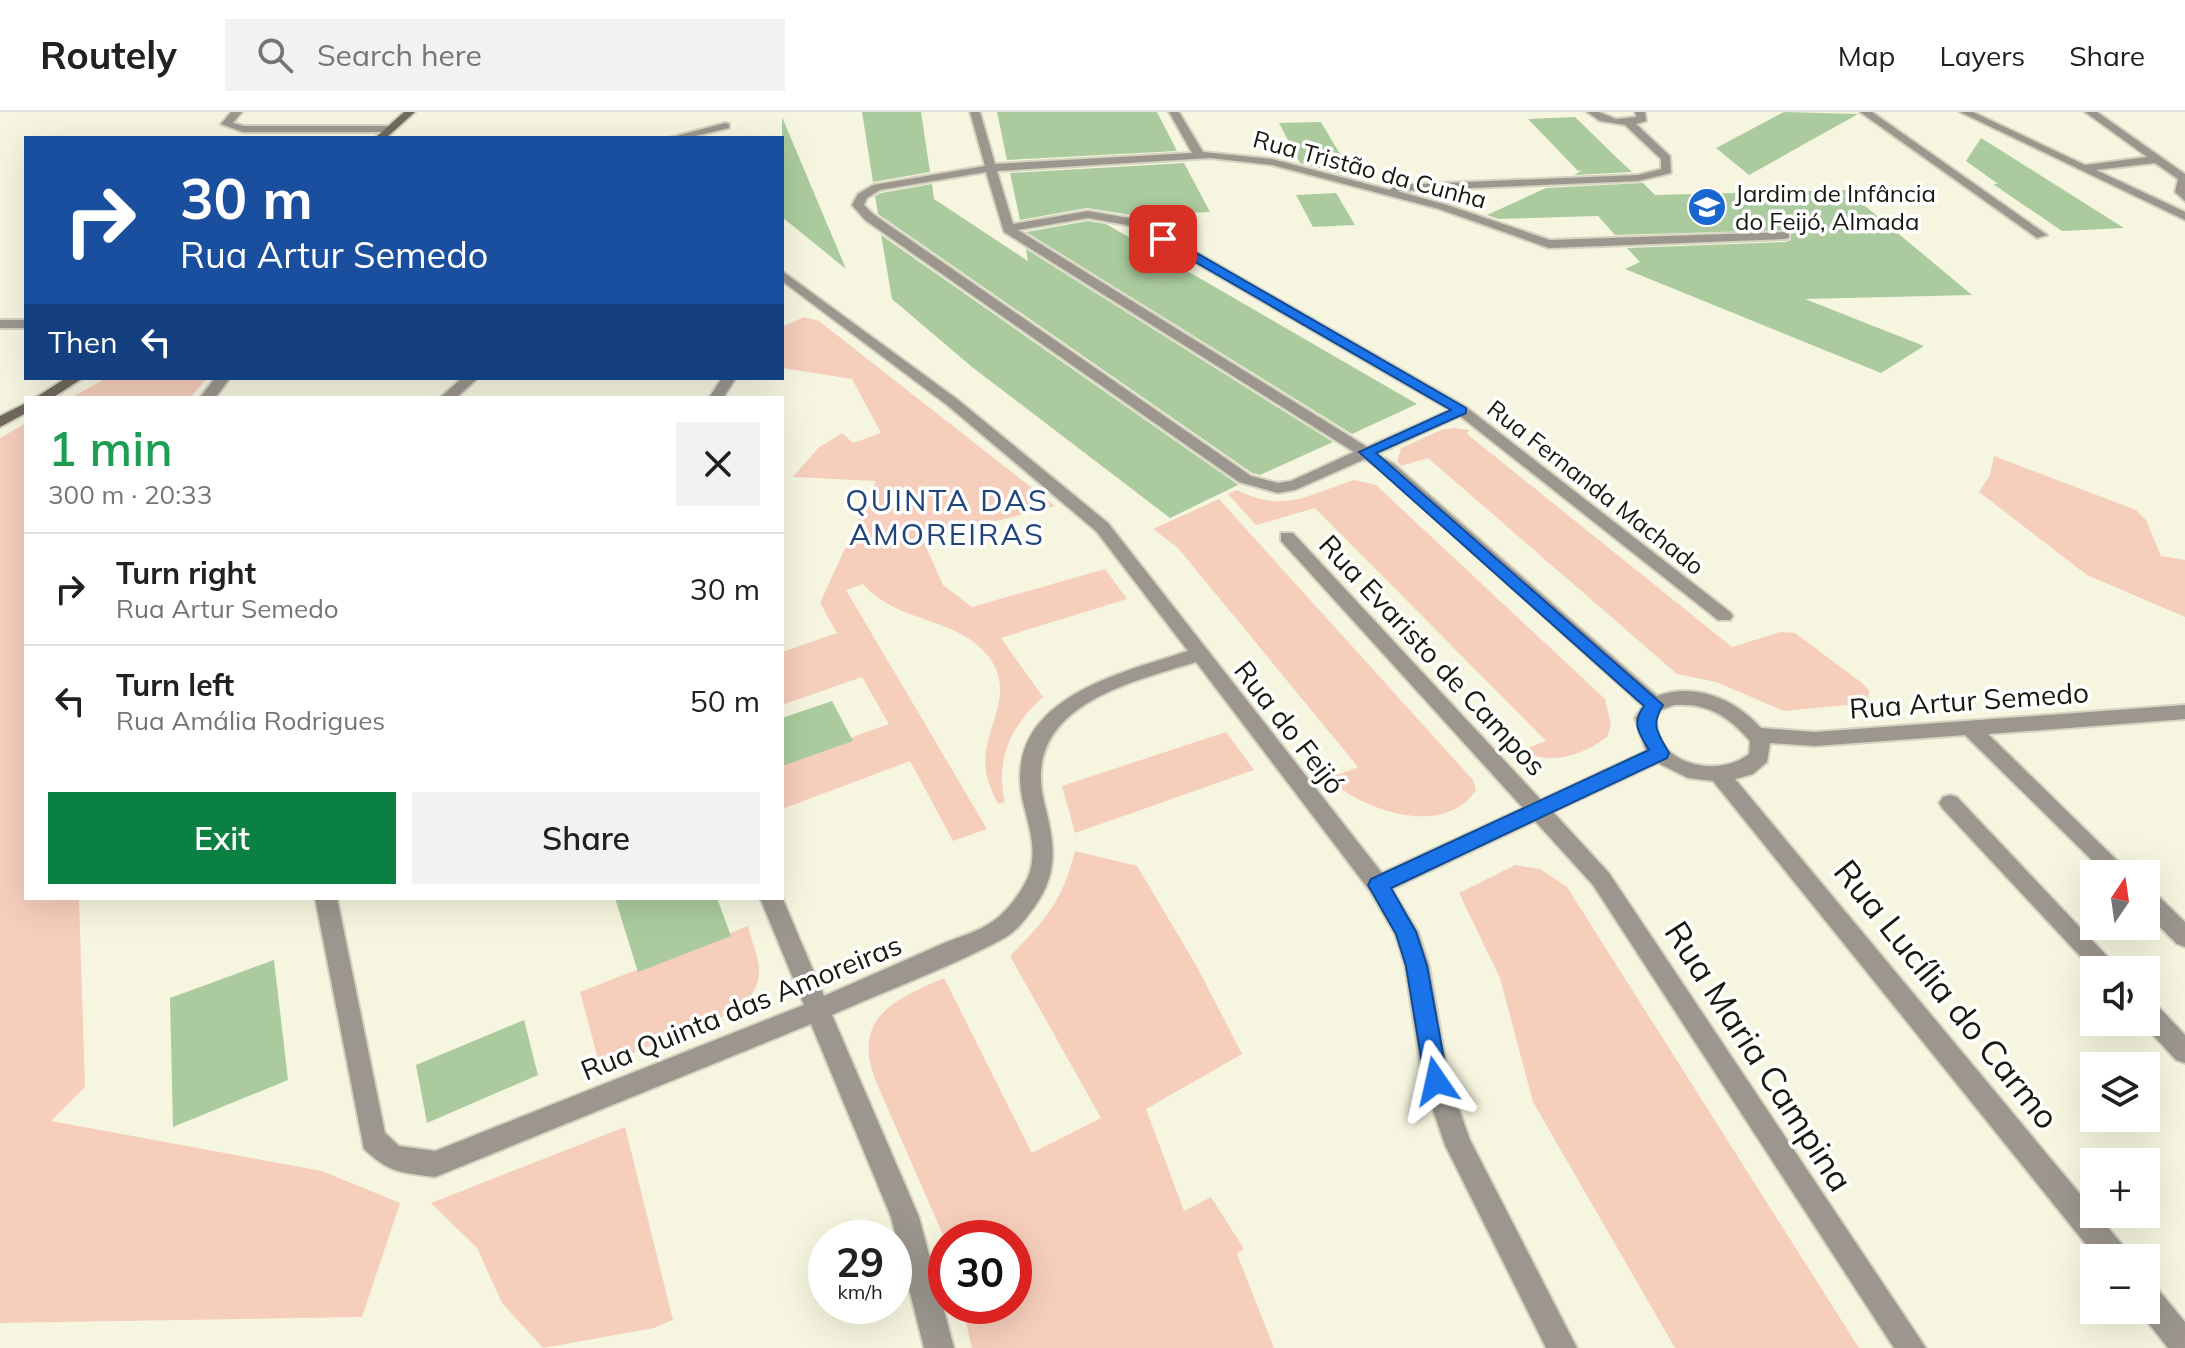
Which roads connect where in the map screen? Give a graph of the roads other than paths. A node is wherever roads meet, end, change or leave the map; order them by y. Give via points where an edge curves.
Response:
1 (237, 112) edge
2 (410, 112) edge
3 (728, 112) edge
4 (975, 112) edge
5 (1174, 112) edge
6 (1592, 112) edge
7 (1640, 112) edge
8 (1865, 112) edge
9 (1965, 112) edge
10 (2090, 112) edge
11 (1628, 122) junction
12 (390, 129) junction
13 (726, 132) edge
14 (382, 136) edge
15 (691, 136) edge
16 (1199, 155) junction
17 (2158, 159) junction
18 (990, 168) junction
19 (2084, 168) junction
20 (1504, 183) junction
21 (1375, 189) junction
22 (2185, 198) edge
23 (1443, 207) junction
24 (2185, 216) edge
25 (1008, 229) junction
26 (1785, 235) dead end
27 (2041, 235) dead end
28 (784, 283) edge
29 (0, 324) edge
30 (24, 324) edge
31 (73, 380) edge
32 (221, 380) edge
33 (469, 380) edge
34 (44, 396) edge
35 (209, 396) edge
36 (449, 396) edge
37 (24, 407) edge
38 (1461, 410) junction
39 (0, 420) edge
40 (1366, 452) junction
41 (1287, 537) dead end
42 (1724, 616) dead end
43 (1197, 655) junction
44 (1654, 705) junction
45 (2185, 712) edge
46 (1970, 728) junction
47 (1757, 735) junction
48 (1660, 753) junction
49 (1721, 776) junction
50 (1950, 803) dead end
51 (1539, 810) junction
52 (2106, 860) edge
53 (1378, 885) junction
54 (326, 900) edge
55 (772, 900) edge
56 (2160, 913) edge
57 (2185, 937) edge
58 (2095, 956) edge
59 (820, 1009) junction
60 (2160, 1026) edge
61 (2185, 1052) edge
62 (2104, 1244) edge
63 (2160, 1314) edge
64 (2181, 1340) dead end
65 (939, 1348) edge
66 (1562, 1348) edge
67 (1911, 1348) edge

1 - 12 street via 226,124 243,129
2 - 12 main road
3 - 13 street
4 - 18 street
5 - 16 street
6 - 11 street
7 - 11 street via 1642,119
8 - 27 street
9 - 19 street
10 - 17 street
11 - 20 street via 1666,158 1667,171 1638,178
12 - 14 main road
13 - 15 street
16 - 18 street, Rua Tristão da Cunha
16 - 21 street, Rua Tristão da Cunha via 1272,162
17 - 19 street
17 - 22 street via 2184,178
18 - 25 street
18 - 40 street, Rua Tristão da Cunha via 877,187 858,205 1245,479 1260,485 1295,485
19 - 24 street
20 - 21 street
20 - 23 street
21 - 23 street, Rua Tristão da Cunha
23 - 26 street, Rua Tristão da Cunha via 1549,244
25 - 38 street, Rua Fernanda Machado via 1109,212
25 - 40 street
28 - 43 street, Rua do Feijó via 952,402 1102,527
29 - 30 street
31 - 34 main road
32 - 35 street
33 - 36 street
37 - 39 main road
38 - 40 street
38 - 42 street, Rua Fernanda Machado
40 - 44 street
41 - 51 street, Rua Evaristo de Campos
43 - 53 street, Rua do Feijó
43 - 59 street, Rua Quinta das Amoreiras via 1093,691 1067,707 1046,731 1031,767 1044,835 1043,867 1020,910 1000,929
44 - 47 street via 1683,697 1708,701 1732,712
44 - 48 street via 1645,727
45 - 46 street, Rua Artur Semedo
46 - 47 street, Rua Artur Semedo via 1815,739
46 - 52 street
47 - 49 street via 1760,753 1752,767
48 - 49 street via 1682,767
48 - 51 street
49 - 62 street, Rua Lucília do Carmo
50 - 58 street
51 - 53 street
51 - 67 street, Rua Maria Campina via 1601,879
53 - 66 street, Rua do Feijó via 1406,932 1417,966 1436,1081 1458,1145
54 - 59 street, Rua Quinta das Amoreiras via 373,1140 380,1150 407,1163 451,1159
55 - 59 street
56 - 57 street
59 - 65 street via 905,1217
60 - 61 street
63 - 64 street

